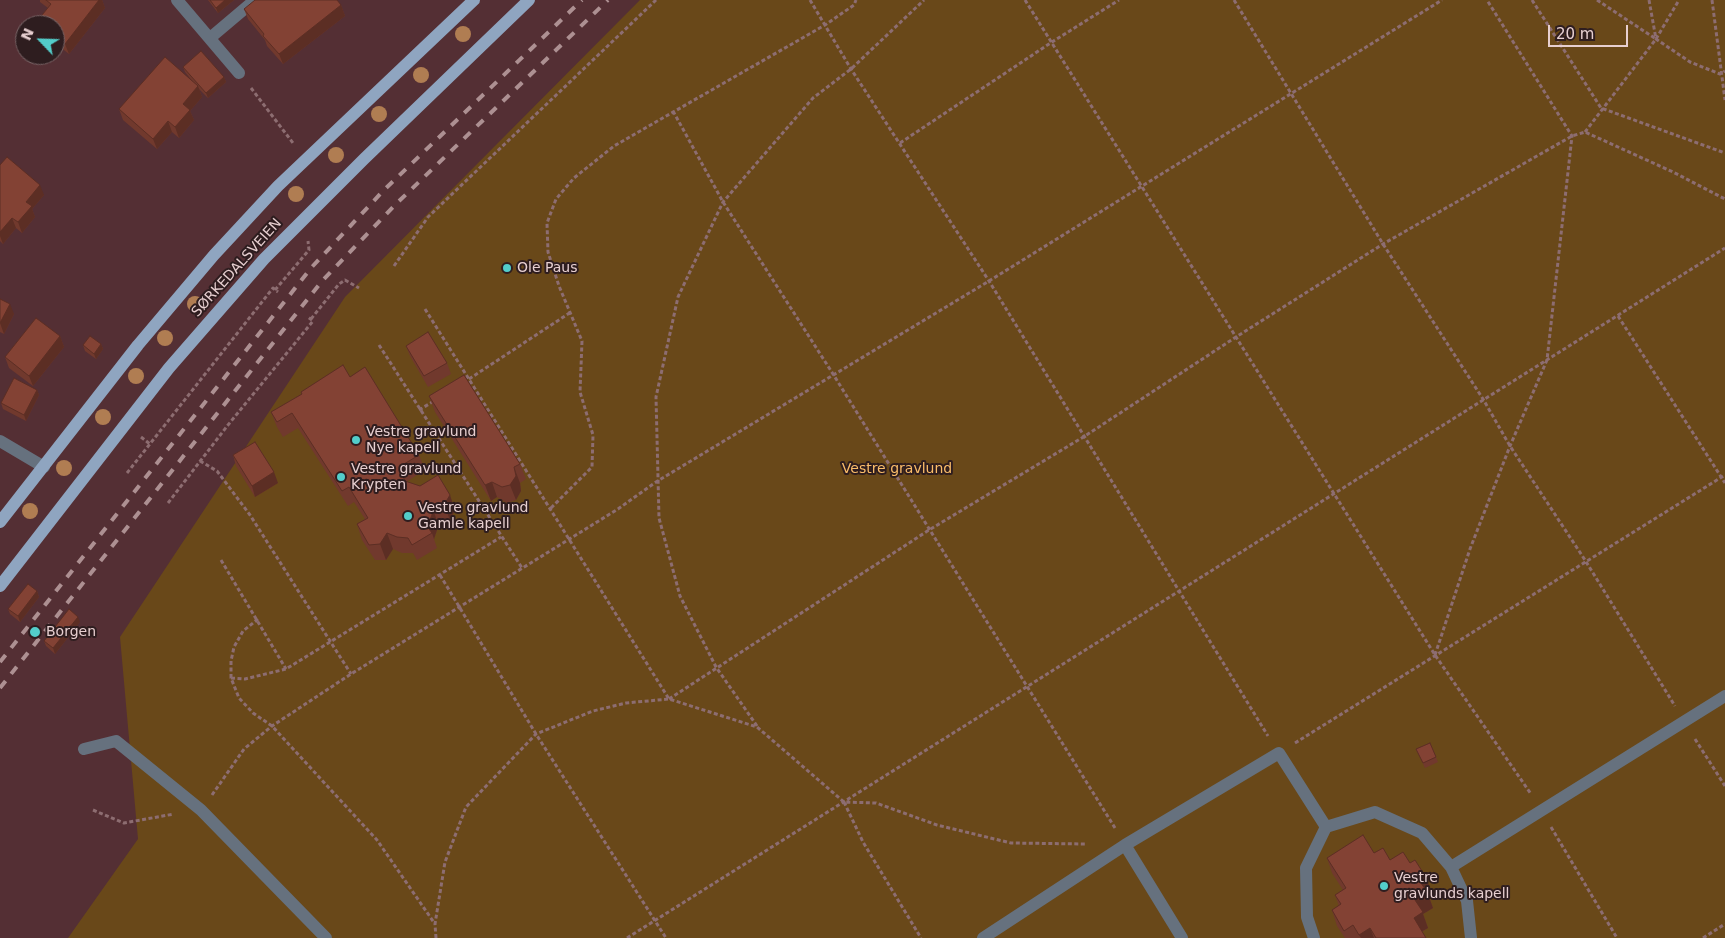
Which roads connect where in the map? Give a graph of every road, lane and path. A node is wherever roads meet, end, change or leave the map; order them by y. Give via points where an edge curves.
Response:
1 (177, 0) edge
2 (255, 0) edge
3 (474, 0) edge
4 (529, 0) edge
5 (656, 0) edge
6 (810, 0) edge
7 (856, 0) edge
8 (924, 0) edge
9 (1025, 0) edge
10 (1120, 0) edge
11 (1234, 0) edge
12 (1442, 0) edge
13 (1488, 0) edge
14 (1532, 0) edge
15 (1597, 0) edge
16 (1650, 0) edge
17 (1679, 0) edge
18 (1712, 0) edge
19 (825, 25) junction
20 (210, 38) junction
21 (1656, 39) junction
22 (1052, 42) junction
23 (852, 69) junction
24 (1725, 71) edge
25 (239, 72) joint
26 (1720, 74) junction
27 (1291, 93) junction
28 (1725, 100) edge
29 (1601, 108) junction
30 (673, 111) junction
31 (1585, 132) junction
32 (1572, 136) junction
33 (293, 143) dead end
34 (900, 143) junction
35 (1725, 153) edge
36 (1140, 186) junction
37 (1725, 199) edge
38 (723, 202) junction
39 (1383, 244) junction
40 (1725, 248) edge
41 (309, 250) dead end
42 (394, 266) dead end
43 (989, 281) junction
44 (360, 288) dead end
45 (426, 309) dead end
46 (570, 312) junction
47 (1618, 316) junction
48 (1236, 336) junction
49 (379, 344) dead end
50 (1547, 360) junction
51 (833, 374) junction
52 (470, 379) junction
53 (461, 384) edge
54 (436, 399) edge
55 (1483, 399) junction
56 (419, 410) junction
57 (140, 436) dead end
58 (1085, 436) junction
59 (0, 441) edge
60 (150, 444) junction
61 (1510, 446) junction
62 (200, 461) junction
63 (44, 467) junction
64 (127, 473) dead end
65 (1723, 476) edge
66 (656, 482) junction
67 (1725, 483) edge
68 (1334, 494) junction
69 (168, 503) dead end
70 (551, 508) junction
71 (0, 522) edge
72 (929, 530) junction
73 (501, 536) junction
74 (570, 537) junction
75 (221, 560) dead end
76 (1585, 560) junction
77 (522, 568) junction
78 (440, 575) junction
79 (0, 586) edge
80 (1178, 592) junction
81 (459, 607) junction
82 (258, 619) junction
83 (330, 641) junction
84 (1435, 656) junction
85 (716, 667) junction
86 (286, 669) junction
87 (351, 674) junction
88 (231, 678) junction
89 (1028, 687) junction
90 (1725, 696) edge
91 (669, 699) junction
92 (1684, 722) junction
93 (272, 726) junction
94 (757, 727) junction
95 (536, 734) junction
96 (84, 750) dead end
97 (1279, 753) junction
98 (1725, 786) edge
99 (844, 802) junction
100 (93, 810) dead end
101 (201, 810) junction
102 (1542, 812) junction
103 (1326, 827) junction
104 (1126, 845) junction
105 (1451, 867) junction
106 (655, 920) junction
107 (435, 924) junction
108 (1725, 924) edge
109 (326, 938) edge
110 (436, 938) edge
111 (627, 938) edge
112 (666, 938) edge
113 (921, 938) edge
114 (983, 938) edge
115 (1182, 938) edge
116 (1314, 938) edge
117 (1471, 938) edge
118 (1617, 938) edge
119 (1703, 938) edge

1 - 20 street
2 - 20 street
3 - 63 main road, SØRKEDALSVEIEN via 256,208 172,302
4 - 79 main road, SØRKEDALSVEIEN via 264,259 169,368
5 - 42 path via 428,217
6 - 19 path
7 - 19 path via 854,5
8 - 23 path
9 - 22 path
10 - 22 path
11 - 27 path
12 - 27 path
13 - 32 path
14 - 29 path
15 - 21 path
16 - 21 path
17 - 21 path
18 - 26 path
19 - 23 path
19 - 30 path
20 - 25 street
21 - 26 path via 1690,62
21 - 29 path
22 - 34 path
22 - 36 path
23 - 34 path
23 - 38 path via 813,98
24 - 26 path
25 - 33 path
26 - 28 path
27 - 36 path
27 - 39 path
29 - 31 path
29 - 35 path
30 - 38 path
30 - 46 path via 614,146 574,178 556,199 547,223 548,252
31 - 32 path
31 - 37 path
32 - 39 path
32 - 50 path
34 - 43 path
36 - 43 path
36 - 48 path
38 - 51 path
38 - 66 path via 678,297 656,397
39 - 48 path
39 - 55 path
40 - 47 path
41 - 60 path via 276,291 273,288
43 - 51 path
43 - 58 path
44 - 62 path via 345,280 339,284 309,318 313,321
45 - 52 path
46 - 52 path
46 - 70 path via 582,341 580,392 593,435 592,466
47 - 50 path
47 - 65 path
48 - 58 path
48 - 68 path
49 - 56 path
50 - 55 path
50 - 61 path
51 - 66 path
51 - 72 path
52 - 53 path
52 - 70 path
54 - 56 path
55 - 61 path
55 - 68 path
56 - 73 path
57 - 60 path
58 - 72 path
58 - 80 path
59 - 63 street
60 - 64 path
61 - 76 path
61 - 84 path via 1470,549
62 - 69 path
62 - 83 path via 217,471 250,515
63 - 71 main road, SØRKEDALSVEIEN
65 - 67 path
65 - 76 path
66 - 74 path
66 - 85 path via 659,518 680,596
68 - 80 path
68 - 84 path
70 - 74 path
72 - 85 path
72 - 89 path
73 - 77 path
73 - 78 path
74 - 77 path
74 - 91 path
75 - 82 path
76 - 84 path
76 - 92 path
77 - 81 path
78 - 81 path
78 - 83 path
80 - 89 path
80 - 97 path
81 - 87 path
81 - 95 path
82 - 86 path
82 - 88 path via 243,631 234,647 230,661
83 - 86 path
83 - 87 path
84 - 97 path
84 - 102 path
85 - 91 path
85 - 94 path
86 - 88 path via 245,679
87 - 93 path
88 - 93 path via 239,698
89 - 99 path
89 - 104 path
90 - 92 street
91 - 94 path
91 - 95 path via 626,703
92 - 98 path
92 - 102 street
93 - 101 path via 244,749
93 - 107 path via 377,840
94 - 99 path
95 - 106 path
95 - 107 path via 466,807 445,862
96 - 101 street via 116,741
97 - 103 street
97 - 104 street
99 - 104 path via 876,803 938,825 1011,843
99 - 106 path
99 - 113 path via 863,842
100 - 101 path via 124,823
101 - 109 street
102 - 105 street
102 - 118 path
103 - 105 street via 1375,812 1422,833
103 - 116 street via 1306,868 1307,917
104 - 114 street
104 - 115 street
105 - 117 street via 1467,901
106 - 111 path
106 - 112 path
107 - 110 path
108 - 119 path

